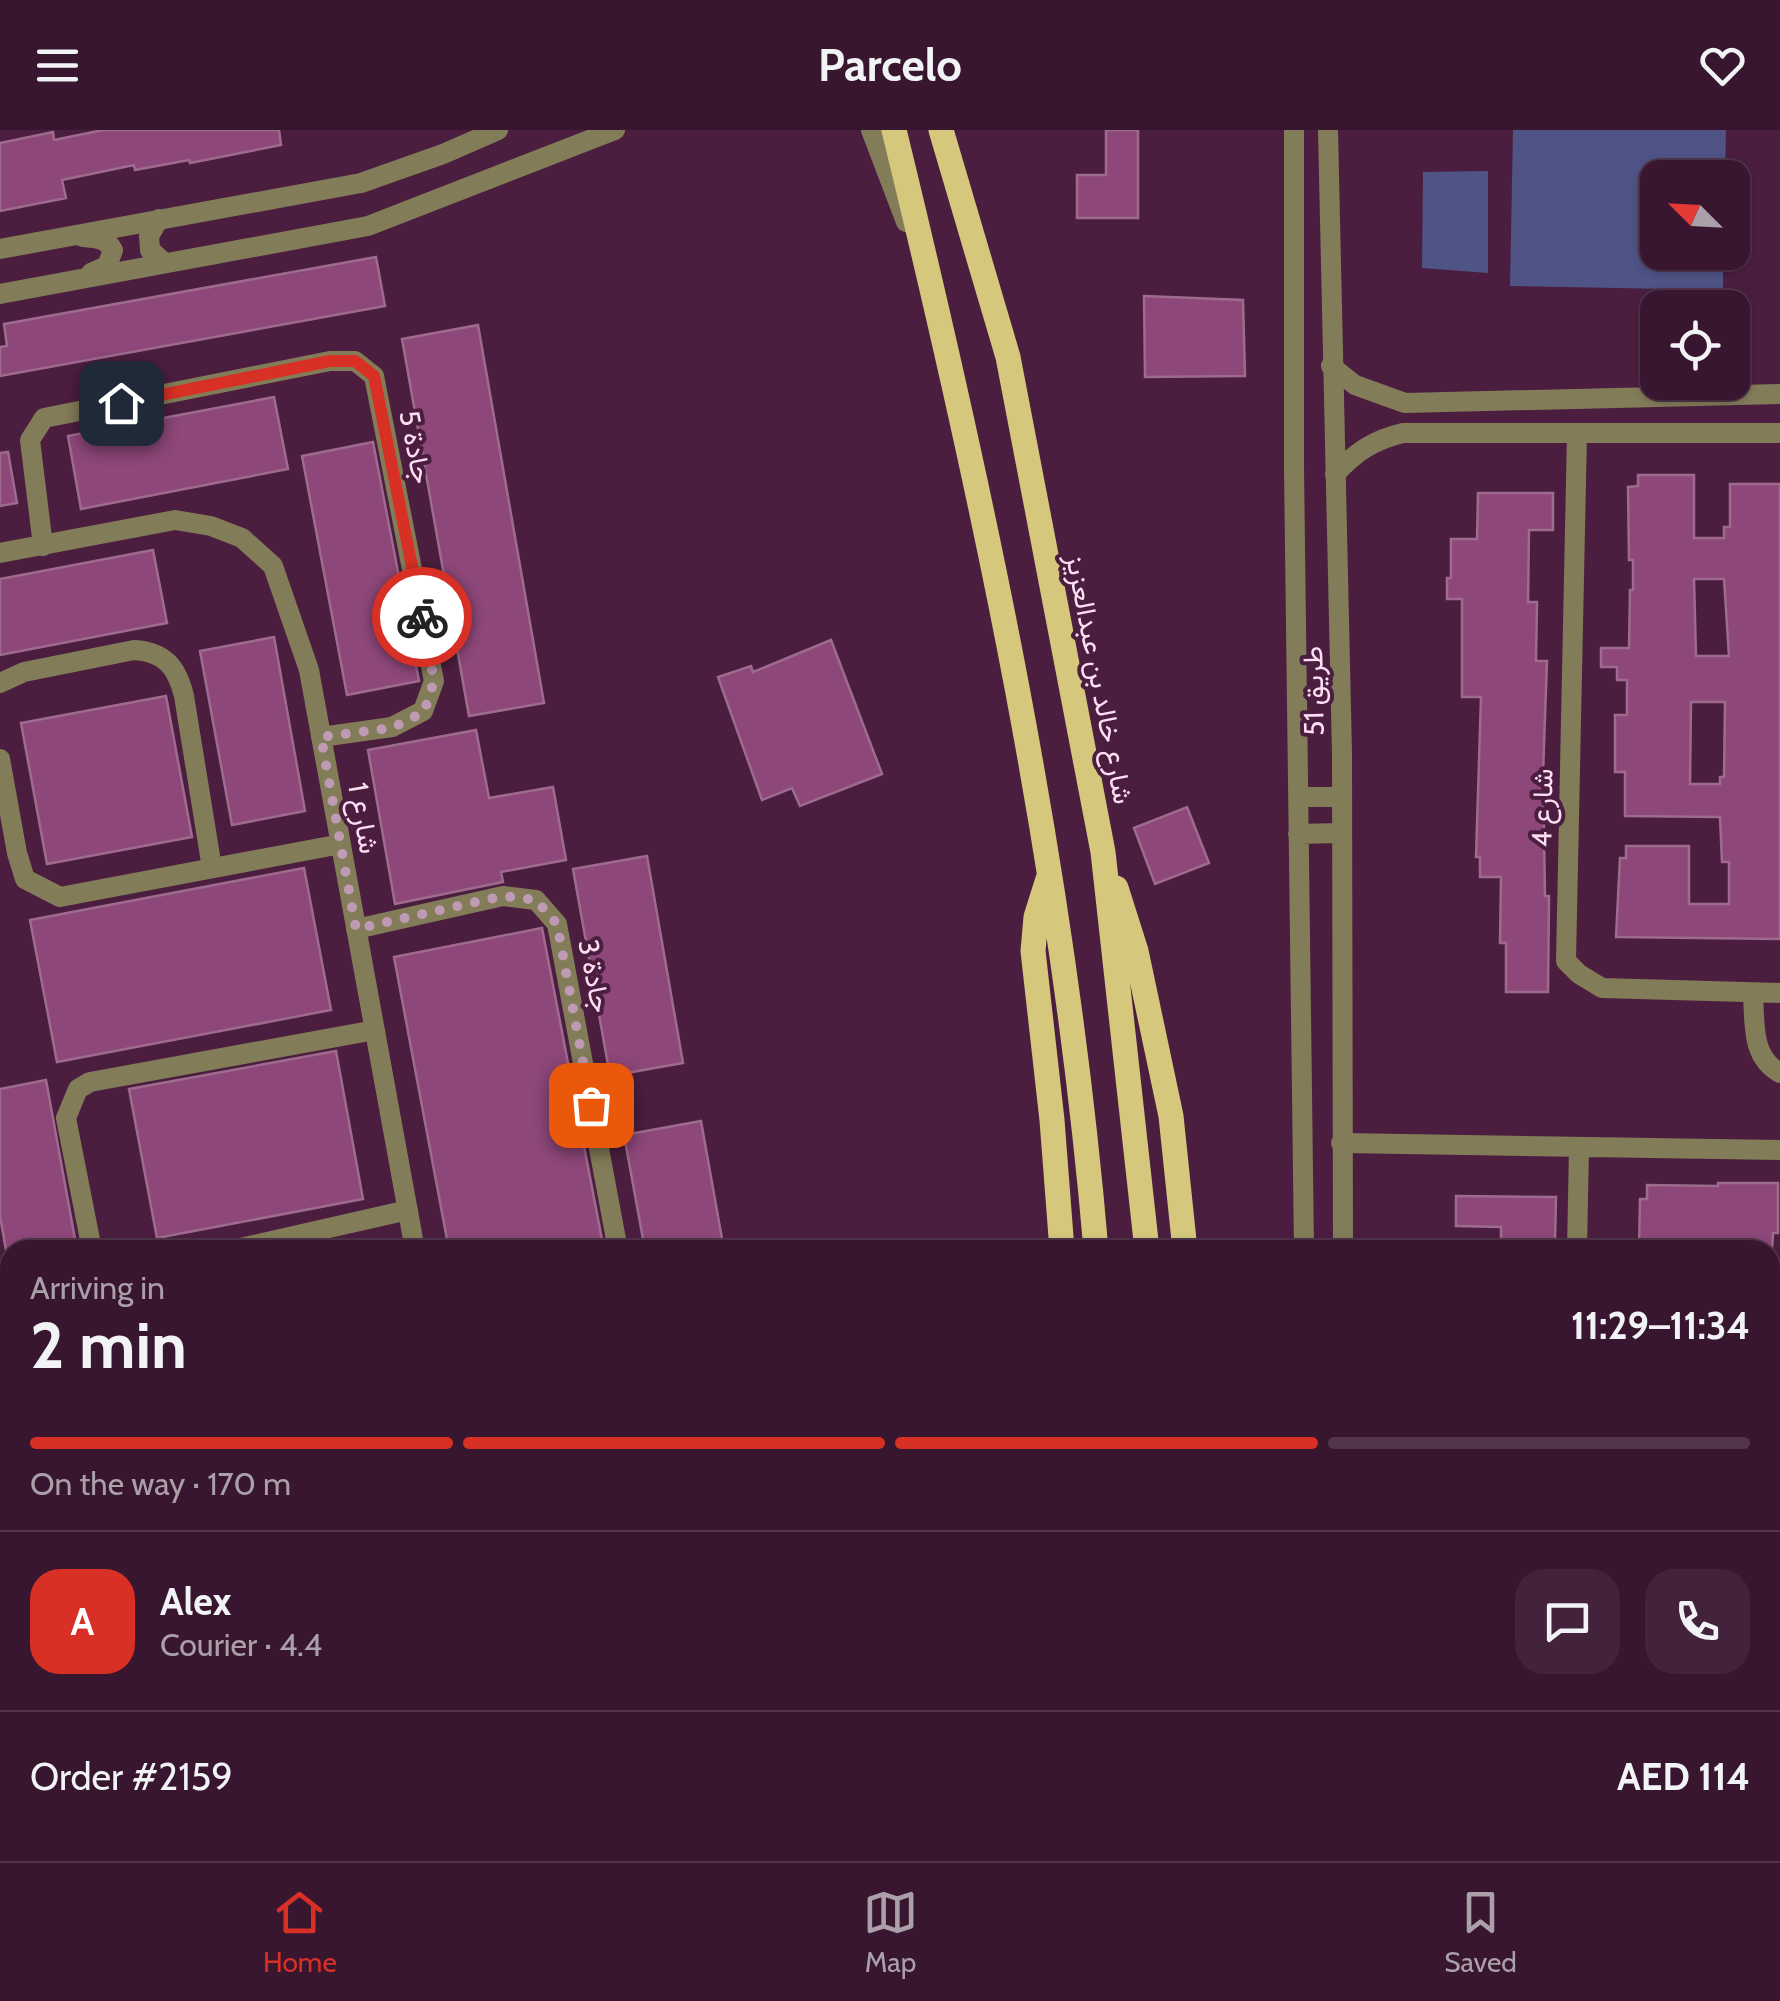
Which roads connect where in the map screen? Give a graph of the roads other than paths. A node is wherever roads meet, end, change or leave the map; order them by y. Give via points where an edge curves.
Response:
1 (498, 130) edge
2 (615, 130) edge
3 (872, 130) edge
4 (894, 130) edge
5 (1294, 130) edge
6 (1328, 130) edge
7 (942, 132) edge
8 (159, 220) junction
9 (72, 236) junction
10 (0, 249) edge
11 (165, 263) junction
12 (80, 278) junction
13 (0, 294) edge
14 (935, 297) junction
15 (1331, 366) junction
16 (1780, 394) edge
17 (1405, 403) junction
18 (1403, 433) junction
19 (1577, 433) junction
20 (1780, 433) edge
21 (1336, 474) junction
22 (42, 546) junction
23 (0, 553) edge
24 (0, 683) edge
25 (321, 737) junction
26 (0, 760) edge
27 (1298, 797) junction
28 (1342, 797) junction
29 (1298, 834) junction
30 (1342, 834) junction
31 (341, 844) junction
32 (1103, 852) junction
33 (212, 868) junction
34 (1051, 870) junction
35 (356, 929) junction
36 (1780, 993) edge
37 (1754, 994) junction
38 (375, 1030) junction
39 (1780, 1073) edge
40 (1341, 1143) junction
41 (1579, 1147) junction
42 (1780, 1150) edge
43 (408, 1210) junction
44 (90, 1240) edge
45 (276, 1240) edge
46 (414, 1240) edge
47 (616, 1240) edge
48 (1061, 1240) edge
49 (1095, 1240) edge
50 (1146, 1240) edge
51 (1184, 1240) edge
52 (1304, 1240) edge
53 (1342, 1240) edge
54 (1577, 1240) edge

1 - 8 street via 361,183
2 - 11 street via 368,226
3 - 14 street
4 - 14 main road
5 - 27 street, طريق 51
6 - 15 street, طريق 51
7 - 32 main road, شارع خالد بن عبدالعزيز via 1008,357
8 - 9 street
8 - 11 street via 148,236 150,250
9 - 10 street
9 - 12 street via 101,239 114,250 107,266
11 - 12 street
12 - 13 street
14 - 34 main road
15 - 17 street via 1365,390
15 - 21 street, طريق 51
16 - 17 street
17 - 18 street
18 - 19 street
18 - 21 street via 1370,443
19 - 20 street
19 - 37 street, شارع 4 via 1566,962 1602,988
21 - 28 street, طريق 51
22 - 23 street, شارع 1
22 - 25 street, شارع 1 via 176,520 242,538 273,566 309,670
22 - 25 street, جادة 5 via 30,440 44,418 355,361 374,376 434,681 424,712 392,728
24 - 33 street via 134,650 167,660 184,696
25 - 31 street, شارع 1
26 - 33 street via 17,853 26,878 45,891 60,897
27 - 28 street
27 - 29 street, طريق 51
28 - 30 street, طريق 51
29 - 30 street
29 - 52 street, طريق 51
30 - 40 street, طريق 51
31 - 33 street
31 - 35 street, شارع 1
32 - 50 main road, شارع خالد بن عبدالعزيز
32 - 51 main road via 1136,951 1171,1116
34 - 48 main road via 1032,951
34 - 49 main road
35 - 38 street, شارع 1
35 - 47 street, جادة 3 via 503,896 536,900 557,924
36 - 37 street, شارع 4
37 - 39 street via 1760,1054
38 - 43 street, شارع 1
38 - 44 street via 78,1089 66,1118
40 - 41 street
40 - 53 street, طريق 51
41 - 42 street
41 - 54 street
43 - 45 street
43 - 46 street, شارع 1

